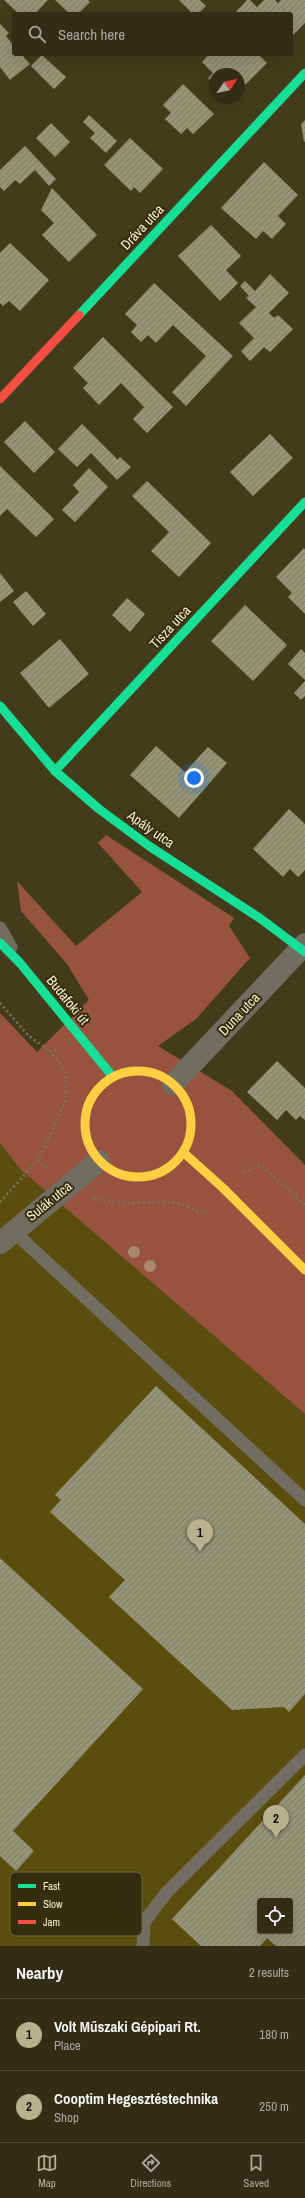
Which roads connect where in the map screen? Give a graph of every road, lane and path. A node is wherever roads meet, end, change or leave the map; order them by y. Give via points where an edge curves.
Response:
1 (305, 74) edge
2 (0, 399) edge
3 (305, 502) edge
4 (0, 706) edge
5 (55, 771) junction
6 (0, 928) edge
7 (0, 942) edge
8 (304, 948) edge
9 (20, 962) junction
10 (51, 1052) dead end
11 (113, 1077) junction
12 (173, 1084) junction
13 (183, 1152) junction
14 (100, 1160) junction
15 (240, 1174) dead end
16 (0, 1202) edge
17 (87, 1202) dead end
18 (211, 1205) dead end
19 (305, 1205) edge
20 (6, 1237) edge
21 (305, 1270) edge
22 (305, 1500) edge
23 (305, 1755) edge
24 (143, 1946) edge

1 - 2 street, Dráva utca
3 - 5 street, Tisza utca
4 - 5 street, Apály utca
5 - 8 street, Apály utca via 99,809 149,846
6 - 9 lane
7 - 9 street, Budafoki út
8 - 12 street, Duna utca
9 - 11 street, Budafoki út
10 - 16 path via 66,1072 65,1103 38,1160
11 - 12 street via 127,1072 144,1071 159,1075
11 - 14 street via 100,1086 90,1100 85,1117 85,1132 90,1147
12 - 13 street via 186,1099 191,1116 191,1135
13 - 14 street via 159,1173 144,1177 113,1172
13 - 21 street
14 - 20 street, Sulák utca
15 - 19 path via 257,1166 264,1168
17 - 18 path via 93,1199 129,1203 167,1202 181,1204 204,1214
20 - 22 lane
23 - 24 lane via 168,1892 144,1922

